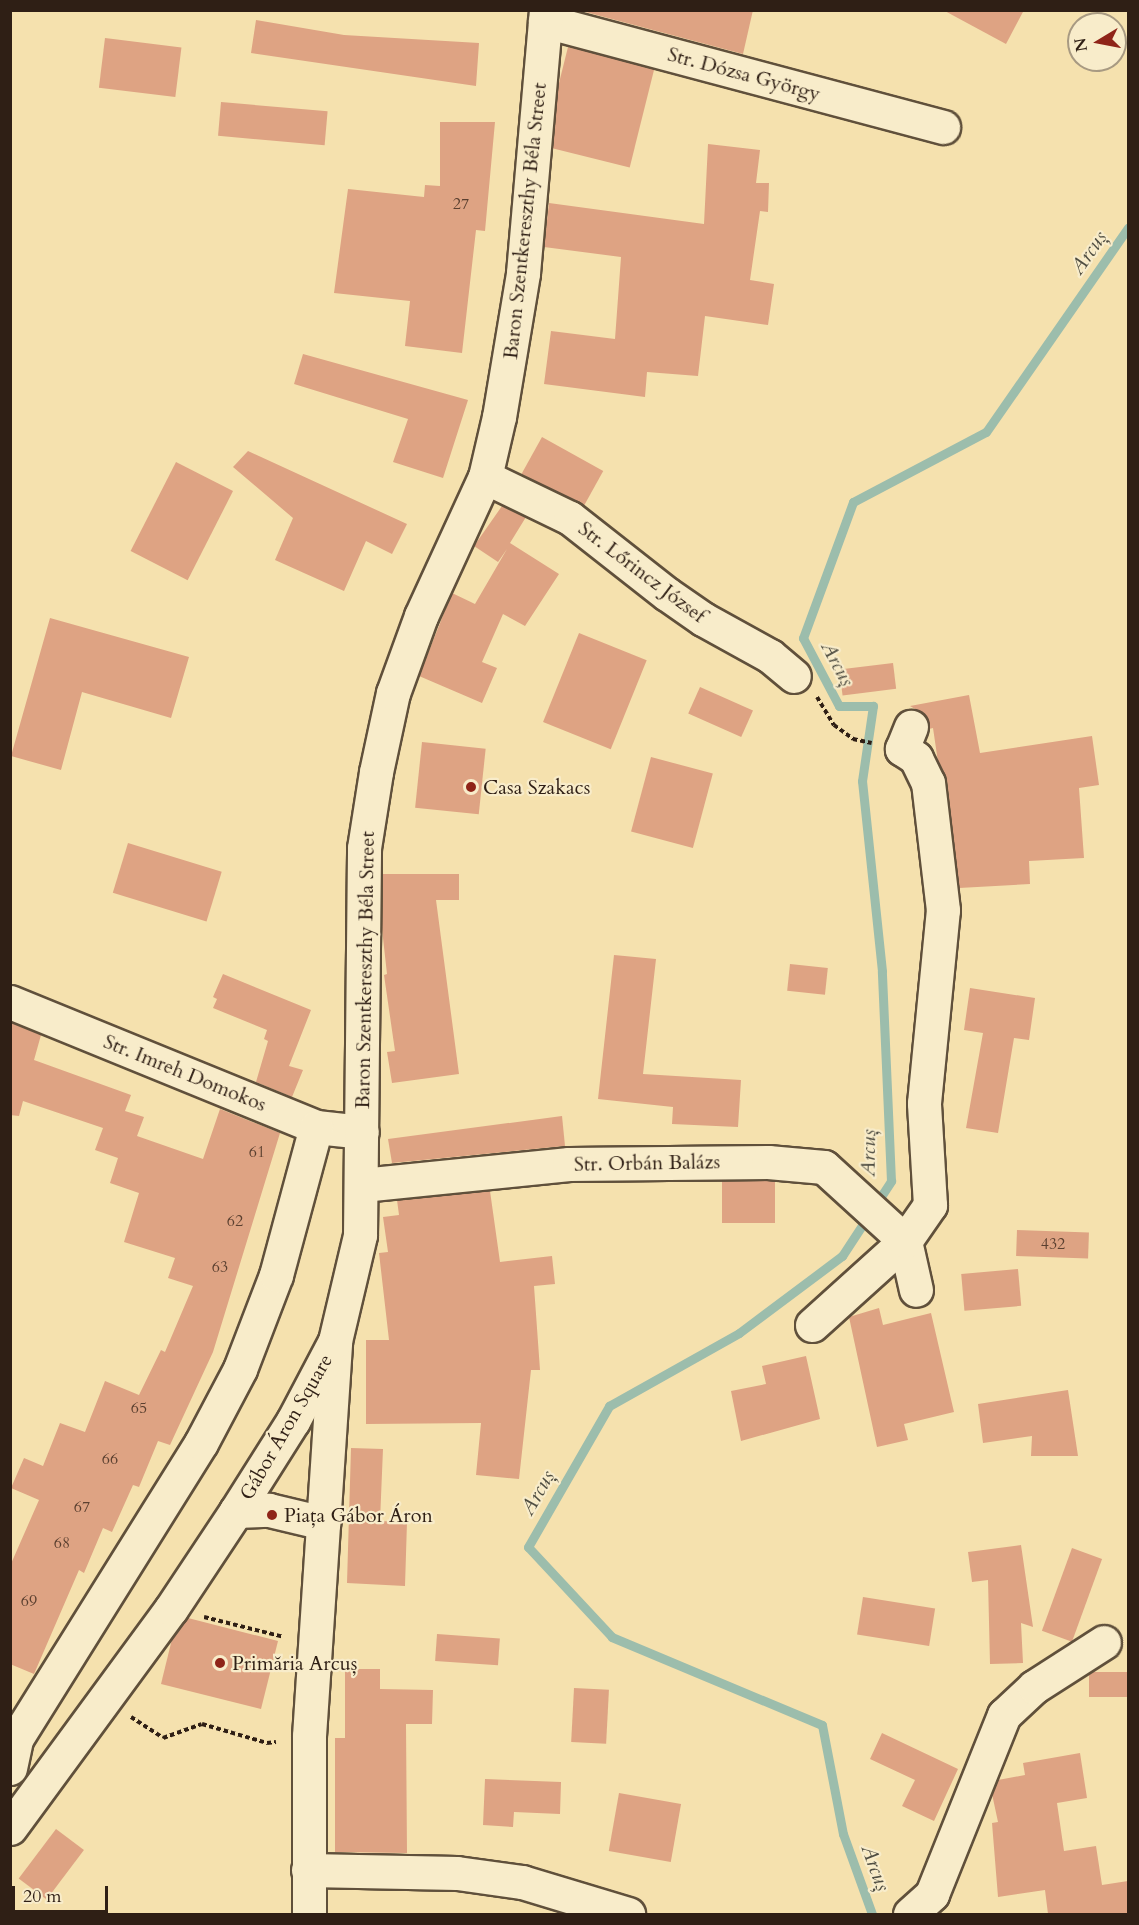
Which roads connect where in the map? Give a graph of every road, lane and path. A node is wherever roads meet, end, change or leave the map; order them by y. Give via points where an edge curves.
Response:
1 (545, 16) edge
2 (943, 127) dead end
3 (485, 477) junction
4 (794, 676) joint
5 (911, 727) dead end
6 (853, 739) dead end
7 (10, 1002) edge
8 (316, 1126) junction
9 (362, 1132) junction
10 (362, 1185) junction
11 (905, 1241) junction
12 (916, 1290) dead end
13 (812, 1325) dead end
14 (335, 1341) junction
15 (236, 1511) junction
16 (323, 1523) junction
17 (171, 1609) junction
18 (1104, 1642) dead end
19 (316, 1646) junction
20 (116, 1704) junction
21 (309, 1736) junction
22 (10, 1768) edge
23 (10, 1828) edge
24 (308, 1870) junction
25 (309, 1914) edge
26 (628, 1914) edge
27 (910, 1914) edge

1 - 2 street, Str. Dózsa György
1 - 3 street, Baron Szentkereszthy Béla Street via 524,273 510,365
3 - 4 street, Str. Lőrincz József via 570,518 676,600 770,656
3 - 9 street, Baron Szentkereszthy Béla Street via 417,627 393,693 376,772 364,848
4 - 6 path via 818,698 834,725
5 - 11 street via 902,749 916,758 928,783 943,910 924,1103 930,1205
7 - 8 street, Str. Imreh Domokos
8 - 9 street, Str. Imreh Domokos
8 - 22 street via 276,1275 240,1369 201,1443 15,1739
9 - 10 street, Baron Szentkereszthy Béla Street
10 - 11 street, Str. Orbán Balázs via 569,1164 768,1162 824,1167
10 - 14 street, Baron Szentkereszthy Béla Street via 358,1246
11 - 12 street
11 - 13 street
14 - 15 street, Gábor Áron Square via 293,1421
14 - 16 street, Gábor Áron Square
15 - 16 street via 268,1510
15 - 17 street, Gábor Áron Square
16 - 19 street, Gábor Áron Square
17 - 19 path
17 - 20 street, Gábor Áron Square
18 - 27 street via 1034,1687 1004,1715 932,1894
19 - 21 street, Gábor Áron Square
20 - 21 path via 163,1738 202,1724 267,1743
20 - 23 street
21 - 24 street, Gábor Áron Square
24 - 25 street, Gábor Áron Square
24 - 26 street via 457,1873 522,1882

